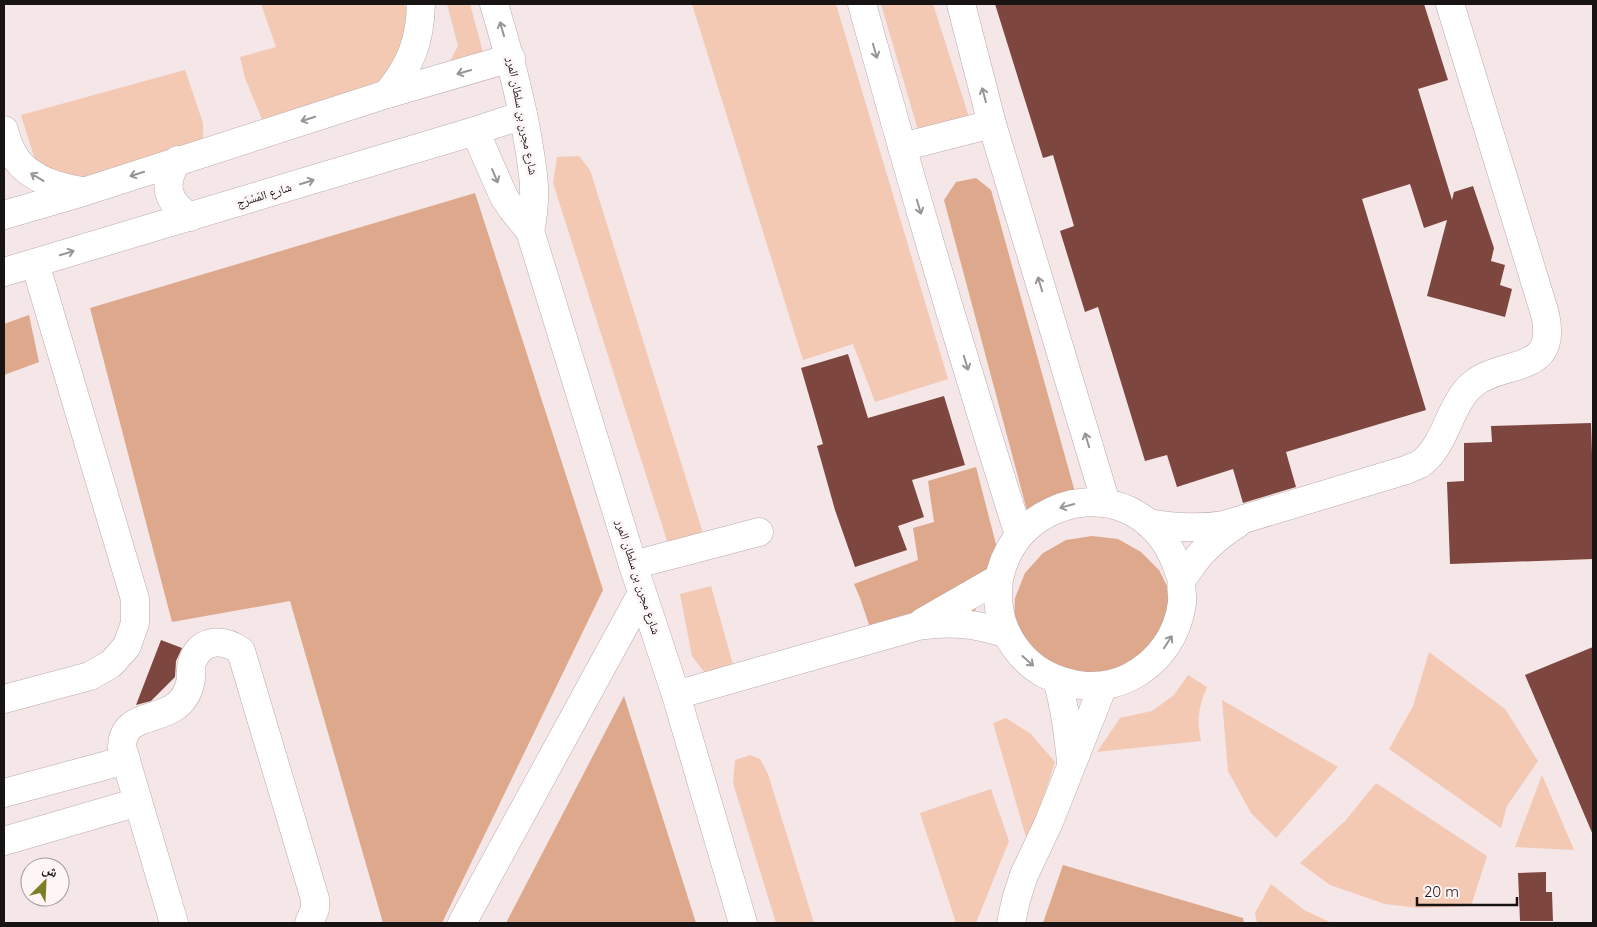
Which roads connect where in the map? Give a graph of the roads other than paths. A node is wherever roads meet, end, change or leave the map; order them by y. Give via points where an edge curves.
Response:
1 (421, 4) edge
2 (494, 4) edge
3 (862, 4) edge
4 (961, 4) edge
5 (1450, 4) edge
6 (510, 58) junction
7 (387, 94) junction
8 (523, 115) junction
9 (992, 124) junction
10 (4, 130) edge
11 (476, 131) junction
12 (902, 148) junction
13 (178, 160) junction
14 (83, 192) junction
15 (4, 214) edge
16 (190, 217) junction
17 (530, 231) junction
18 (35, 263) junction
19 (4, 272) edge
20 (1106, 503) junction
21 (1243, 520) junction
22 (1148, 523) junction
23 (759, 532) dead end
24 (1019, 535) junction
25 (634, 565) junction
26 (998, 579) junction
27 (1182, 580) junction
28 (642, 593) junction
29 (918, 626) junction
30 (1007, 634) junction
31 (1057, 680) junction
32 (1103, 686) junction
33 (676, 695) junction
34 (4, 699) edge
35 (126, 760) junction
36 (1072, 765) junction
37 (4, 793) edge
38 (138, 802) junction
39 (4, 841) edge
40 (174, 923) edge
41 (309, 923) edge
42 (462, 923) edge
43 (743, 923) edge
44 (1011, 923) edge

1 - 7 street via 417,42 400,78
6 -> 2 street, شارع مجرن بن سلطان المرر
3 -> 12 street
9 -> 4 street
5 - 21 street via 1546,314 1549,328 1546,343 1539,355 1528,363 1482,378 1466,391 1430,454 1419,464
6 -> 7 street
6 - 8 street, شارع مجرن بن سلطان المرر
7 -> 13 street
8 - 11 street, شارع المَسْرَج
8 - 17 street, شارع مجرن بن سلطان المرر via 534,181 534,214
9 - 12 street
20 -> 9 street
14 -> 10 street via 44,181 26,170 12,153
16 -> 11 street, شارع المَسْرَج
11 -> 17 street, شارع مجرن بن سلطان المرر via 504,197
12 -> 24 street
13 -> 14 street
13 - 16 street via 168,185 170,198
14 - 15 street
18 -> 16 street, شارع المَسْرَج
17 - 25 street, شارع مجرن بن سلطان المرر
18 - 19 street, شارع المَسْرَج
18 - 34 street via 135,599 135,623 127,646 111,664 90,676
20 - 22 street via 1135,514
20 -> 24 street via 1086,502 1058,508 1033,522
21 - 22 street via 1186,529
21 - 27 street via 1203,551
22 - 27 street via 1175,559
23 - 25 street
24 - 26 street via 1009,549
25 - 28 street, شارع مجرن بن سلطان المرر
26 - 29 street
26 - 30 street via 1001,621
32 -> 27 street via 1129,678 1153,662 1170,641 1182,601
28 - 33 street, شارع مجرن بن سلطان المرر
28 - 42 street
29 - 30 street via 940,622 963,623
29 - 33 street
30 -> 31 street via 1019,653 1036,669
31 - 32 street via 1080,686
31 - 36 street via 1067,722
32 - 36 street
33 - 43 street, شارع مجرن بن سلطان المرر
35 - 37 street
35 - 38 street
35 - 41 street via 122,747 124,733 135,722 170,710 182,701 191,681 192,660 204,646 222,642 241,651 315,899
36 - 44 street via 1024,875
38 - 39 street
38 - 40 street

